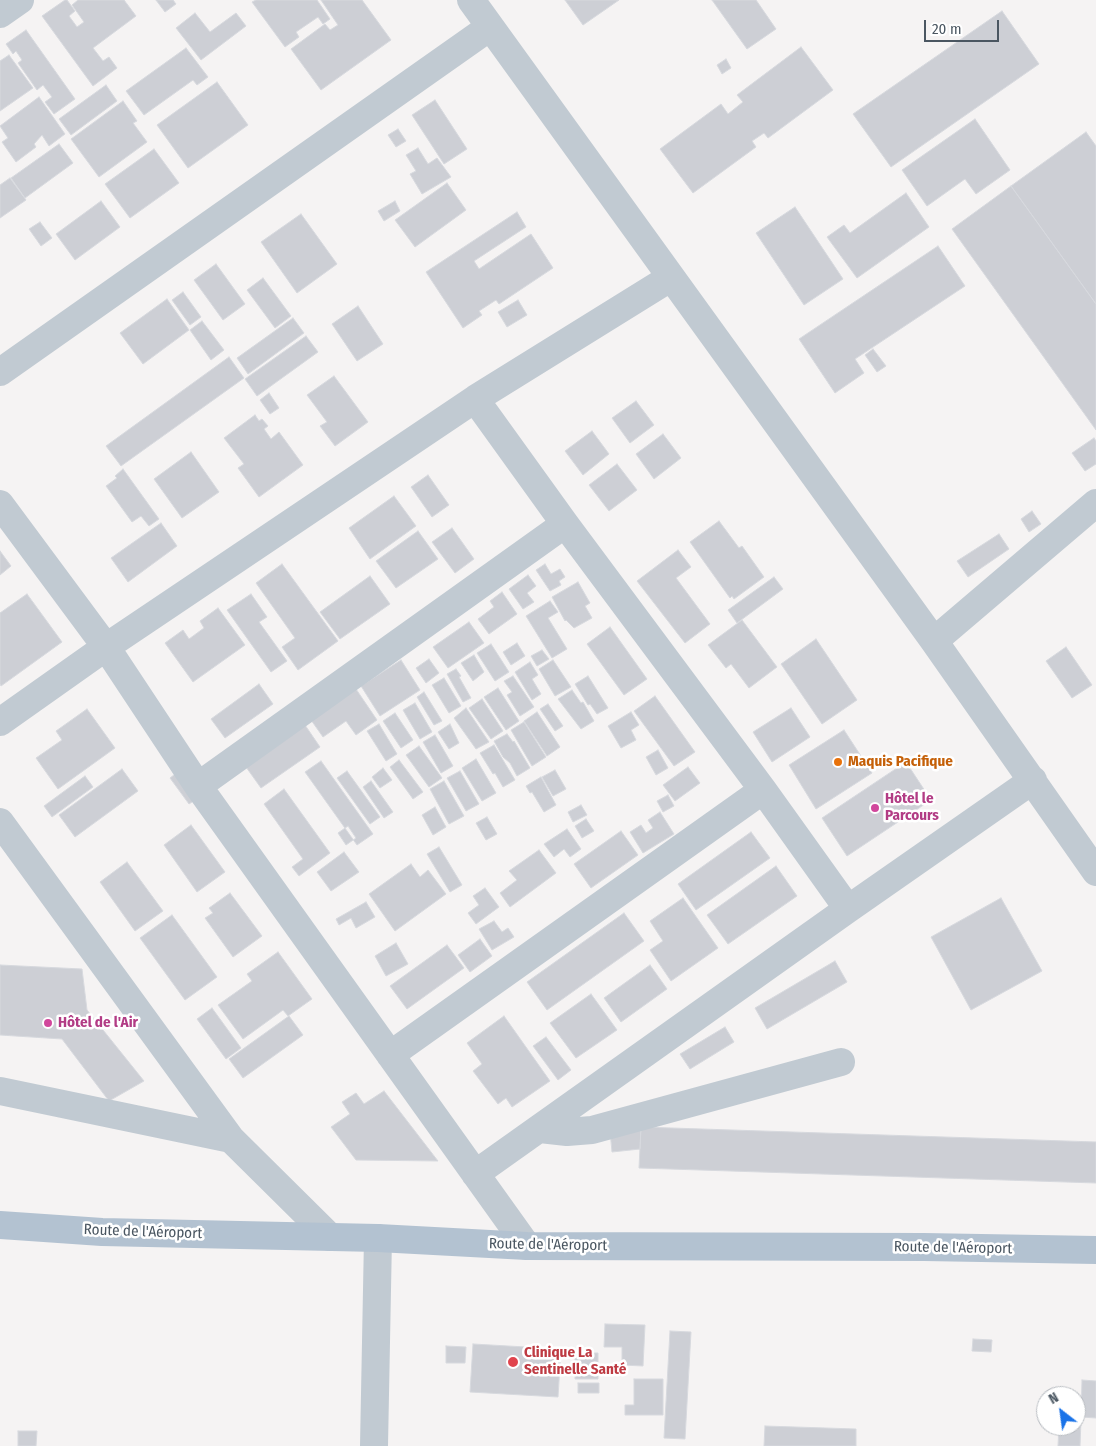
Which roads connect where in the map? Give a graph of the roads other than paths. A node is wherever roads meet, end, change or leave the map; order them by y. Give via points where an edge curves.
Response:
1 (20, 0) edge
2 (470, 0) edge
3 (0, 14) edge
4 (490, 26) junction
5 (670, 278) junction
6 (0, 372) edge
7 (475, 399) junction
8 (1096, 503) edge
9 (0, 504) edge
10 (565, 524) junction
11 (934, 641) junction
12 (106, 647) junction
13 (0, 722) edge
14 (1032, 780) junction
15 (198, 786) junction
16 (763, 790) junction
17 (0, 822) edge
18 (1096, 872) edge
19 (848, 909) junction
20 (390, 1055) junction
21 (841, 1062) dead end
22 (0, 1090) edge
23 (540, 1129) junction
24 (231, 1138) junction
25 (475, 1174) junction
26 (0, 1225) edge
27 (330, 1236) junction
28 (378, 1238) junction
29 (527, 1246) junction
30 (1096, 1250) edge
31 (374, 1446) edge

1 - 3 street
2 - 4 street
4 - 5 street
4 - 6 street
5 - 7 street
5 - 11 street
7 - 10 street
7 - 12 street
8 - 11 street
9 - 12 street
10 - 15 street
10 - 16 street
11 - 14 street
12 - 13 street
12 - 15 street
14 - 18 street
14 - 19 street
15 - 20 street
16 - 19 street
16 - 20 street
17 - 24 street
19 - 23 street
20 - 25 street
21 - 23 street via 592,1130
22 - 24 street
23 - 25 street
24 - 27 street
25 - 29 street
26 - 27 main road, Route de l'Aéroport via 102,1232
27 - 28 main road, Route de l'Aéroport
28 - 29 main road, Route de l'Aéroport
28 - 31 street
29 - 30 main road, Route de l'Aéroport

